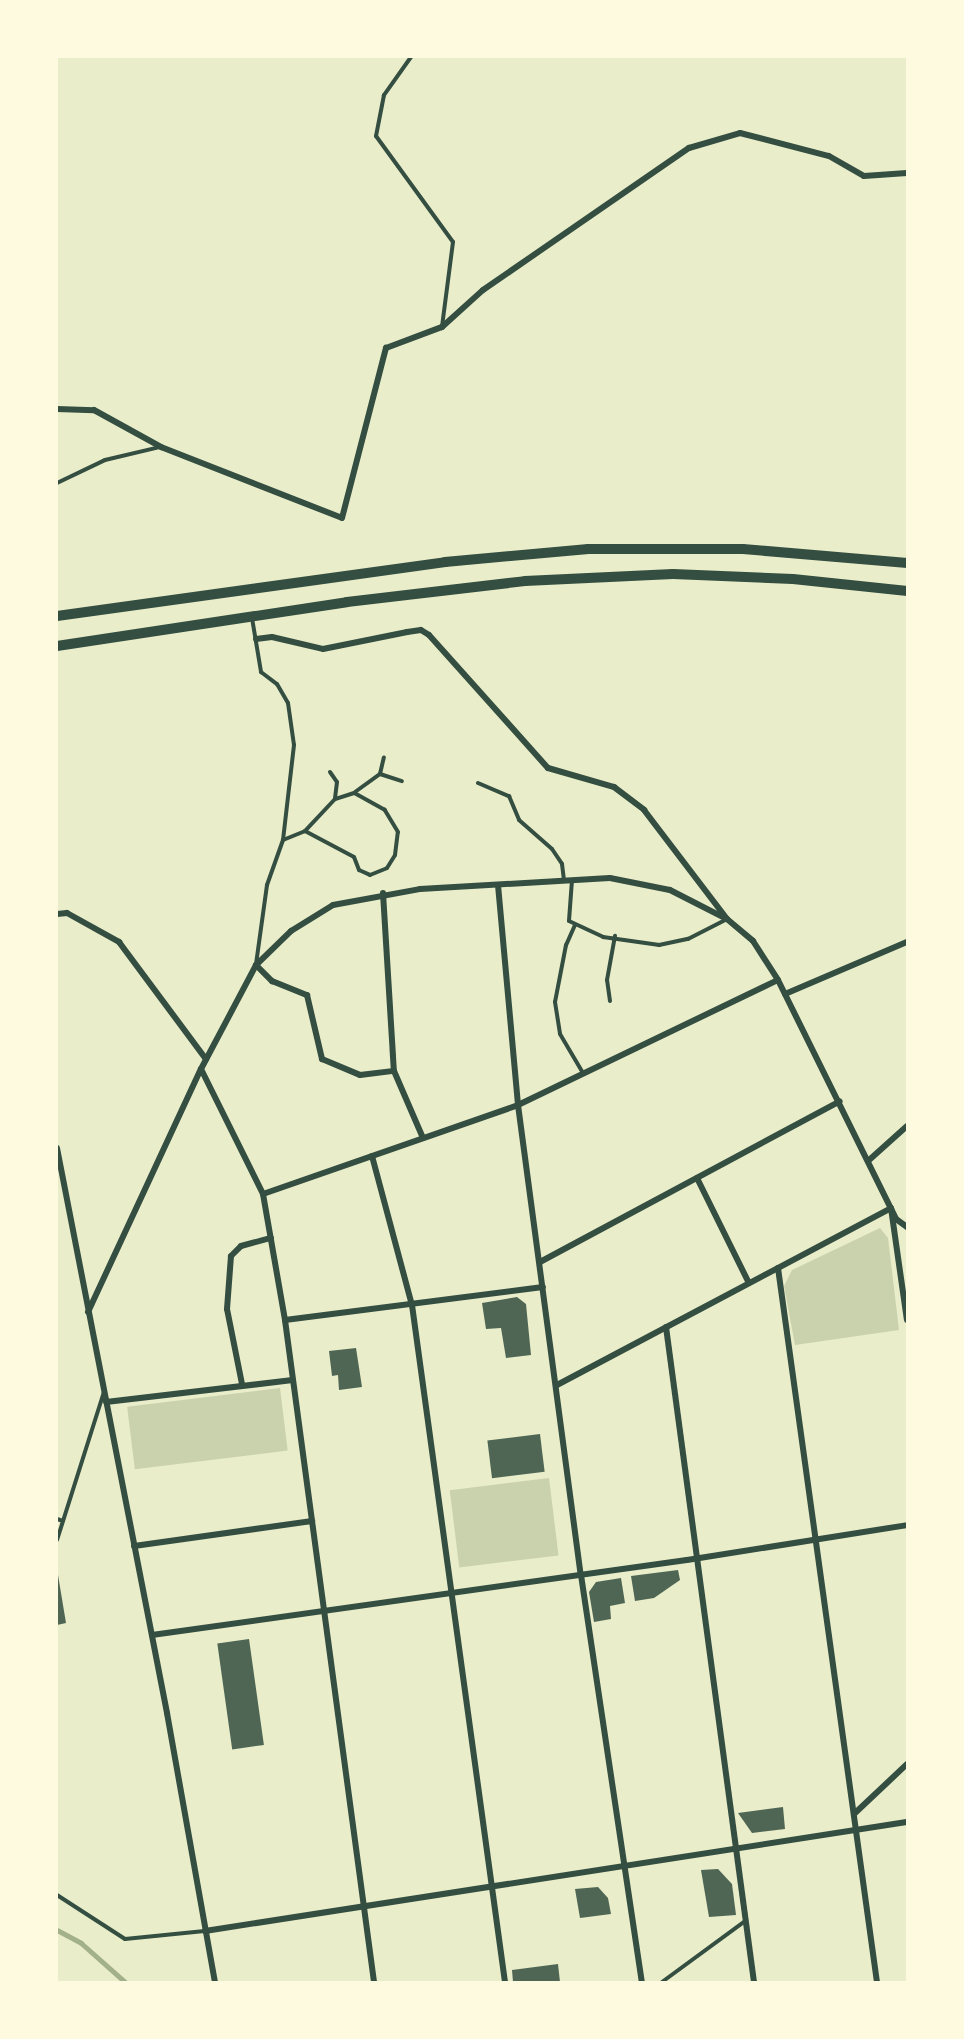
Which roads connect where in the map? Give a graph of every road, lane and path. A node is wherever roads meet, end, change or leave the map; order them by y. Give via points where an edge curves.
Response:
1 (411, 57) edge
2 (907, 173) edge
3 (442, 327) junction
4 (57, 409) edge
5 (161, 447) junction
6 (57, 483) edge
7 (907, 563) edge
8 (907, 591) edge
9 (57, 616) edge
10 (252, 616) junction
11 (256, 639) junction
12 (58, 646) edge
13 (384, 756) dead end
14 (330, 772) dead end
15 (380, 774) junction
16 (402, 781) dead end
17 (478, 783) dead end
18 (354, 793) junction
19 (335, 799) junction
20 (304, 831) junction
21 (283, 840) junction
22 (568, 880) junction
23 (498, 885) junction
24 (383, 893) junction
25 (57, 914) edge
26 (728, 919) junction
27 (575, 925) junction
28 (615, 936) junction
29 (907, 942) edge
30 (256, 965) junction
31 (778, 980) junction
32 (785, 994) junction
33 (610, 1001) dead end
34 (206, 1059) junction
35 (201, 1069) junction
36 (394, 1071) junction
37 (583, 1073) junction
38 (840, 1101) junction
39 (518, 1105) junction
40 (907, 1126) edge
41 (423, 1138) junction
42 (57, 1148) edge
43 (372, 1156) junction
44 (868, 1161) junction
45 (697, 1178) junction
46 (263, 1194) junction
47 (891, 1208) junction
48 (907, 1227) edge
49 (271, 1238) junction
50 (540, 1262) junction
51 (778, 1268) junction
52 (749, 1283) junction
53 (543, 1287) junction
54 (412, 1305) junction
55 (88, 1312) junction
56 (285, 1320) junction
57 (907, 1320) edge
58 (666, 1327) junction
59 (293, 1380) junction
60 (242, 1384) junction
61 (557, 1385) junction
62 (104, 1391) junction
63 (106, 1402) junction
64 (57, 1519) edge
65 (63, 1521) junction
66 (312, 1521) junction
67 (907, 1525) edge
68 (815, 1539) junction
69 (57, 1540) edge
70 (134, 1546) junction
71 (696, 1559) junction
72 (581, 1575) junction
73 (450, 1594) junction
74 (325, 1611) junction
75 (152, 1635) junction
76 (907, 1764) edge
77 (854, 1814) junction
78 (907, 1822) edge
79 (856, 1830) junction
80 (736, 1848) junction
81 (625, 1865) junction
82 (492, 1886) junction
83 (57, 1895) edge
84 (361, 1906) junction
85 (745, 1920) junction
86 (205, 1930) junction
87 (215, 1982) edge
88 (374, 1982) edge
89 (505, 1982) edge
90 (642, 1982) edge
91 (662, 1982) edge
92 (754, 1982) edge
93 (877, 1982) edge

1 - 3 lane via 384,95 376,135 453,242
2 - 3 street via 864,176 829,156 740,133 689,148 483,291
3 - 5 street via 386,348 342,518
4 - 5 street via 94,410
5 - 6 lane via 105,460
7 - 9 main road via 743,549 588,549 445,562
8 - 10 main road via 793,579 673,574 525,581
10 - 11 lane
10 - 12 main road
11 - 21 lane via 261,672 277,684 288,703 293,729
11 - 26 street via 272,637 323,649 421,630 548,768 614,787 644,810
13 - 15 lane
14 - 19 lane via 337,782
15 - 16 lane
15 - 18 lane
17 - 22 lane via 509,796 519,820 540,836 562,864
18 - 19 lane
18 - 20 lane via 385,810 398,832 395,855 387,868 370,875 359,870 354,856
19 - 20 lane
20 - 21 lane
21 - 30 lane via 267,885
22 - 23 street
22 - 26 street via 610,878 670,890
22 - 27 lane via 570,921
23 - 24 street
23 - 39 street
24 - 30 street via 333,905 291,931
24 - 36 street
25 - 34 street via 67,913 119,942
26 - 28 lane via 688,939 659,945
26 - 31 street via 753,941
27 - 28 lane via 603,938
27 - 37 lane via 566,945 555,1002 560,1034
28 - 33 lane via 607,980
29 - 32 street
30 - 34 street
30 - 36 street via 272,981 307,995 322,1059 360,1075
31 - 32 street
31 - 37 street
32 - 38 street
34 - 35 street
35 - 46 street
35 - 55 street
36 - 41 street
37 - 39 street
38 - 44 street
38 - 45 street
39 - 41 street
39 - 50 street
40 - 44 street
41 - 43 street
42 - 55 street
43 - 46 street
43 - 54 street
44 - 47 street
45 - 50 street
45 - 52 street
46 - 49 street
47 - 48 street via 896,1219
47 - 51 street
47 - 57 street
49 - 56 street
49 - 60 street via 240,1246 231,1256 227,1310
50 - 53 street
51 - 52 street
51 - 68 street
52 - 58 street
53 - 54 street
53 - 61 street
54 - 56 street
54 - 73 street
55 - 62 street
56 - 59 street
58 - 61 street
58 - 71 street
59 - 60 street
59 - 66 street
60 - 63 street
61 - 72 street
62 - 63 street
62 - 65 lane
63 - 70 street
64 - 65 lane
65 - 69 lane
66 - 70 street
66 - 74 street
67 - 68 street
68 - 71 street
68 - 77 street
70 - 75 street
71 - 72 street
71 - 80 street
72 - 73 street
72 - 81 street
73 - 74 street
73 - 82 street
74 - 75 street
74 - 84 street
75 - 86 street
76 - 77 street
77 - 79 street
78 - 79 street
79 - 80 street
79 - 93 street
80 - 81 street
80 - 85 street
81 - 82 street
81 - 90 street
82 - 84 street
82 - 89 street
83 - 86 lane via 125,1939
84 - 86 street
84 - 88 street
85 - 91 lane
85 - 92 street
86 - 87 street

